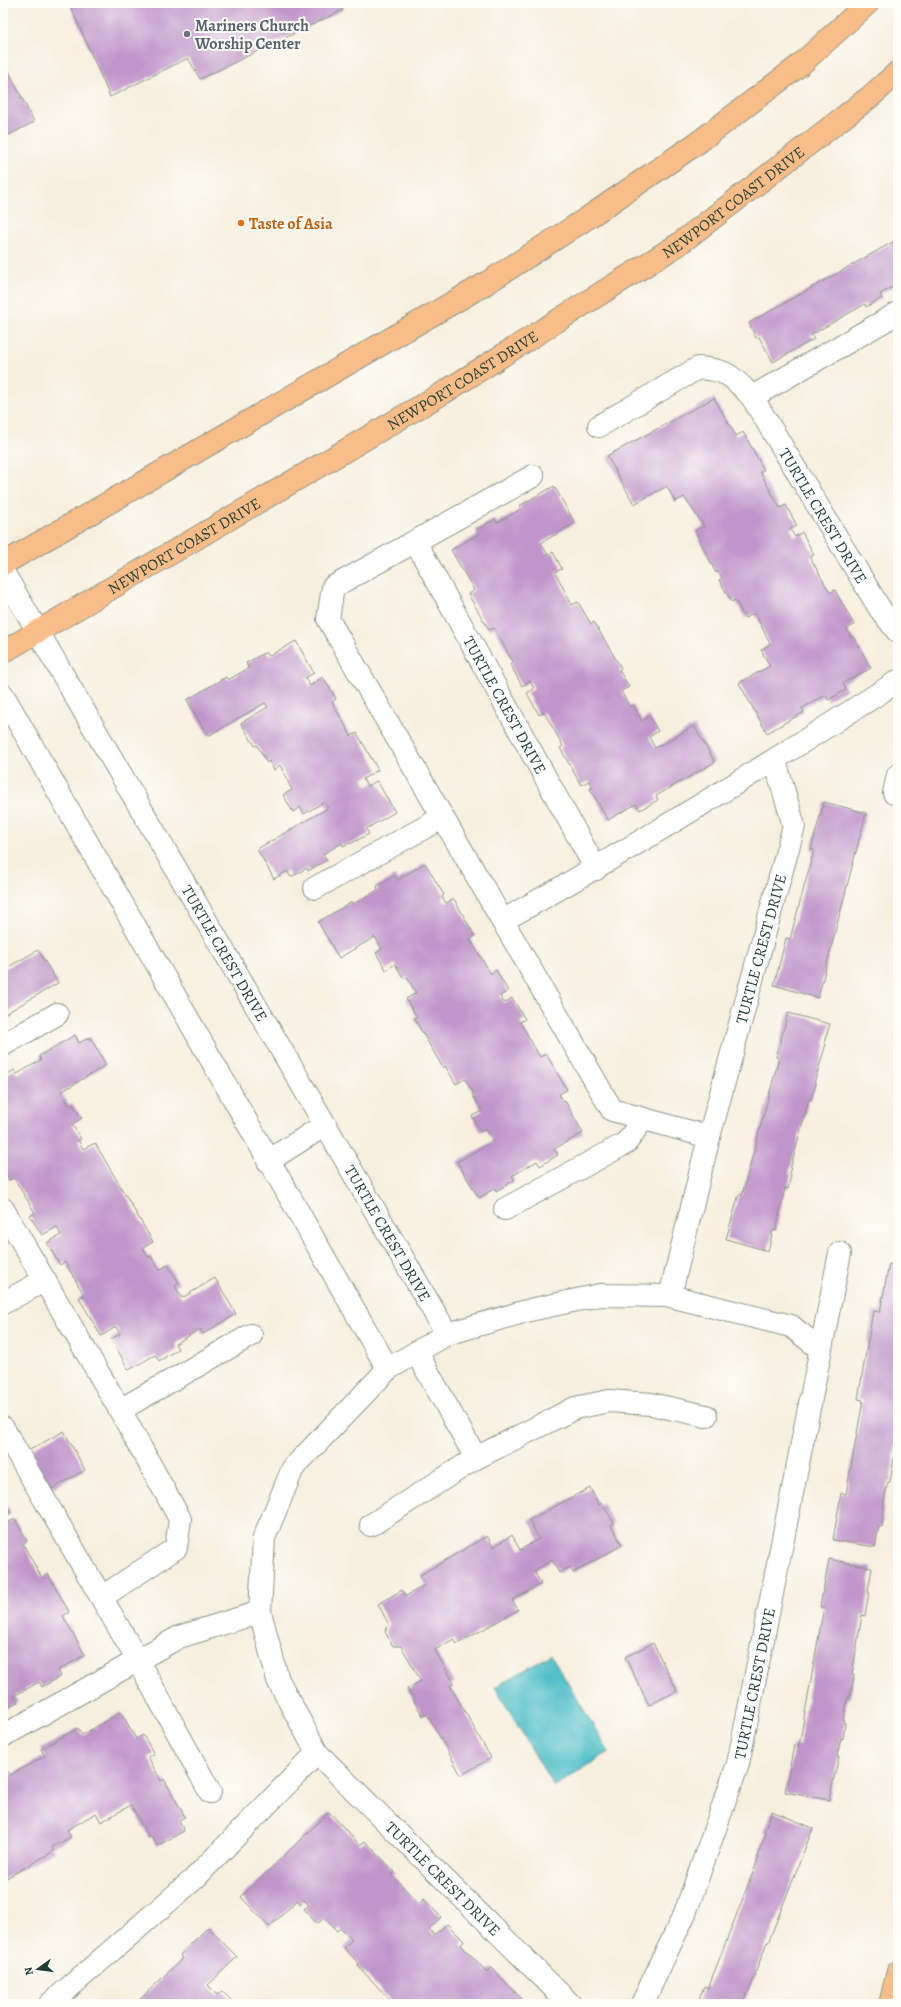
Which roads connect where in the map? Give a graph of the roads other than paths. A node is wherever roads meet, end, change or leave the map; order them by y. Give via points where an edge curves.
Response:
1 (868, 3) edge
2 (898, 72) edge
3 (898, 313) edge
4 (752, 397) junction
5 (599, 426) dead end
6 (533, 476) dead end
7 (416, 541) junction
8 (3, 564) edge
9 (3, 572) edge
10 (38, 631) junction
11 (898, 632) edge
12 (3, 652) edge
13 (898, 681) edge
14 (3, 695) edge
15 (775, 761) junction
16 (442, 818) junction
17 (596, 869) junction
18 (315, 888) dead end
19 (502, 921) junction
20 (57, 1014) dead end
21 (3, 1044) edge
22 (643, 1119) junction
23 (325, 1125) junction
24 (709, 1138) junction
25 (268, 1161) junction
26 (3, 1209) edge
27 (505, 1209) dead end
28 (840, 1253) dead end
29 (45, 1280) junction
30 (670, 1296) junction
31 (3, 1303) edge
32 (447, 1334) junction
33 (251, 1335) dead end
34 (820, 1349) junction
35 (416, 1353) junction
36 (388, 1369) junction
37 (120, 1410) junction
38 (706, 1416) dead end
39 (3, 1428) edge
40 (476, 1458) junction
41 (371, 1525) dead end
42 (102, 1597) junction
43 (260, 1612) junction
44 (137, 1659) junction
45 (3, 1736) edge
46 (317, 1753) junction
47 (210, 1792) dead end
48 (898, 1972) edge
49 (62, 2000) edge
50 (570, 2004) edge
51 (642, 2004) edge
52 (890, 2004) edge

1 - 8 main road via 800,65 700,141 589,217 485,284
2 - 10 main road, NEWPORT COAST DRIVE via 871,96 679,244 443,393
3 - 4 street
4 - 5 street, TURTLE CREST DRIVE via 731,375 714,369 698,368
4 - 11 street, TURTLE CREST DRIVE via 880,609
6 - 7 street
7 - 16 street via 333,587 328,619
7 - 17 street, TURTLE CREST DRIVE
9 - 10 street, TURTLE CREST DRIVE
10 - 12 main road, NEWPORT COAST DRIVE
10 - 23 street, TURTLE CREST DRIVE
13 - 15 street
14 - 25 street
15 - 17 street
15 - 24 street, TURTLE CREST DRIVE via 794,826
16 - 18 street
16 - 19 street
17 - 19 street
19 - 22 street via 612,1110
20 - 21 street
22 - 24 street
22 - 27 street via 626,1144
23 - 25 street
23 - 32 street, TURTLE CREST DRIVE
24 - 30 street, TURTLE CREST DRIVE
25 - 36 street
26 - 29 street
28 - 34 street, TURTLE CREST DRIVE
29 - 31 street
29 - 37 street
30 - 32 street, TURTLE CREST DRIVE via 600,1295 530,1310
30 - 34 street, TURTLE CREST DRIVE via 791,1326
32 - 35 street, TURTLE CREST DRIVE
33 - 37 street
34 - 51 street, TURTLE CREST DRIVE via 738,1764 685,1913
35 - 36 street, TURTLE CREST DRIVE
35 - 40 street
36 - 43 street, TURTLE CREST DRIVE via 293,1468 264,1538
37 - 42 street via 180,1519 176,1548
38 - 40 street via 652,1404 609,1401 575,1408
39 - 42 street
40 - 41 street
42 - 44 street
43 - 44 street via 179,1637
43 - 46 street, TURTLE CREST DRIVE via 278,1680
44 - 45 street
44 - 47 street
46 - 49 street via 194,1879
46 - 50 street, TURTLE CREST DRIVE
48 - 52 main road

